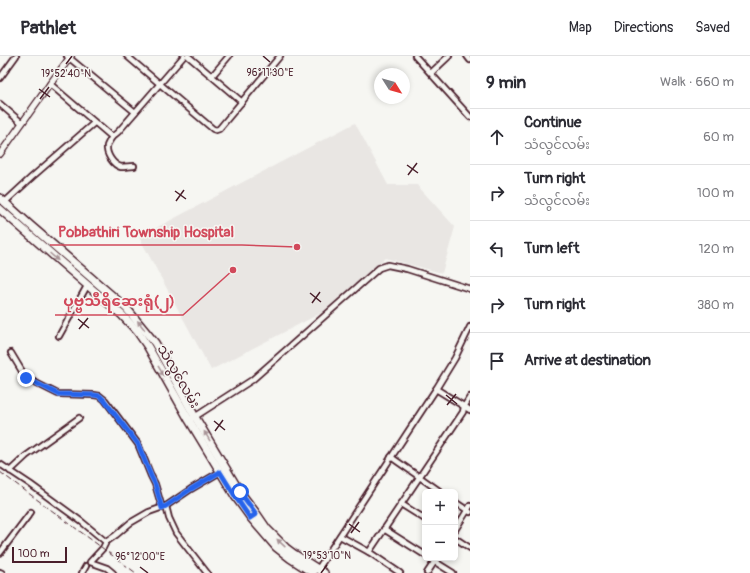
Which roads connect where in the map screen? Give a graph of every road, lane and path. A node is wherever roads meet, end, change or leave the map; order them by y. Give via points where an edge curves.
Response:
1 (16, 56) edge
2 (127, 56) edge
3 (184, 56) edge
4 (188, 56) edge
5 (229, 56) edge
6 (280, 56) edge
7 (415, 56) edge
8 (449, 56) edge
9 (467, 56) edge
10 (69, 57) edge
11 (470, 60) edge
12 (431, 73) junction
13 (212, 76) junction
14 (0, 78) edge
15 (50, 84) junction
16 (160, 84) junction
17 (242, 102) junction
18 (0, 104) edge
19 (135, 112) junction
20 (470, 117) edge
21 (22, 123) junction
22 (94, 123) junction
23 (112, 137) junction
24 (0, 153) edge
25 (134, 166) dead end
26 (2, 200) edge
27 (0, 209) edge
28 (17, 218) junction
29 (28, 228) junction
30 (87, 286) junction
31 (470, 289) edge
32 (470, 327) edge
33 (59, 336) dead end
34 (11, 353) dead end
35 (436, 389) junction
36 (470, 397) edge
37 (464, 407) junction
38 (470, 410) edge
39 (79, 418) dead end
40 (192, 418) junction
41 (391, 457) junction
42 (0, 464) edge
43 (10, 472) junction
44 (220, 472) junction
45 (419, 477) junction
46 (437, 489) edge
47 (401, 504) junction
48 (458, 504) edge
49 (164, 507) junction
50 (469, 510) edge
51 (31, 512) dead end
52 (253, 516) junction
53 (422, 517) edge
54 (458, 526) edge
55 (384, 529) junction
56 (340, 536) junction
57 (458, 540) edge
58 (106, 542) junction
59 (470, 548) edge
60 (368, 552) junction
61 (0, 553) edge
62 (422, 553) edge
63 (435, 561) edge
64 (437, 561) edge
65 (86, 566) dead end
66 (318, 572) edge
67 (82, 573) edge
68 (113, 573) edge
69 (207, 573) edge
70 (400, 573) edge
71 (427, 573) edge
72 (453, 573) edge

1 - 14 street
2 - 16 street
3 - 16 street
4 - 13 street
5 - 13 street
6 - 17 street
7 - 12 street
8 - 12 street
9 - 11 street
10 - 15 street
10 - 19 street
12 - 20 street
13 - 17 street
15 - 21 street
15 - 22 street
16 - 17 street via 216,130
16 - 19 street
18 - 21 street
19 - 23 street
21 - 24 street
22 - 23 street
22 - 26 street
23 - 25 street via 107,150 113,162 121,166
26 - 28 main road, သံလွင်လမ်း
27 - 28 main road, သံလွင်လမ်း
28 - 29 main road, သံလွင်လမ်း
29 -> 30 main road, သံလွင်လမ်း
40 -> 29 main road, သံလွင်လမ်း via 155,344 137,320 118,300
30 - 33 street
30 -> 40 main road, သံလွင်လမ်း via 137,331
31 - 40 street via 388,264 379,268 252,380
32 - 35 street
34 - 49 street via 26,378 58,394 94,395 104,400 138,444
35 - 37 street
35 - 41 street
36 - 37 street
37 - 38 street
37 - 45 street
39 - 43 street via 26,456
40 - 44 main road, သံလွင်လမ်း
52 -> 40 main road, သံလွင်လမ်း
41 - 45 street
41 - 56 street
42 - 43 street
43 - 58 street via 77,518
44 - 49 street
44 - 52 main road, သံလွင်လမ်း via 235,496
45 - 46 street
45 - 47 street
47 - 53 street
47 - 55 street
48 - 50 street
49 - 58 street via 130,522
49 - 69 street via 176,533
50 - 54 street
51 - 61 street
52 - 66 main road, သံလွင်လမ်း via 271,543 280,551
55 - 60 street
55 - 62 street
56 - 60 street
56 - 66 street
57 - 59 street
58 - 68 street via 90,562
60 - 70 street
63 - 71 street
64 - 72 street
65 - 67 street

